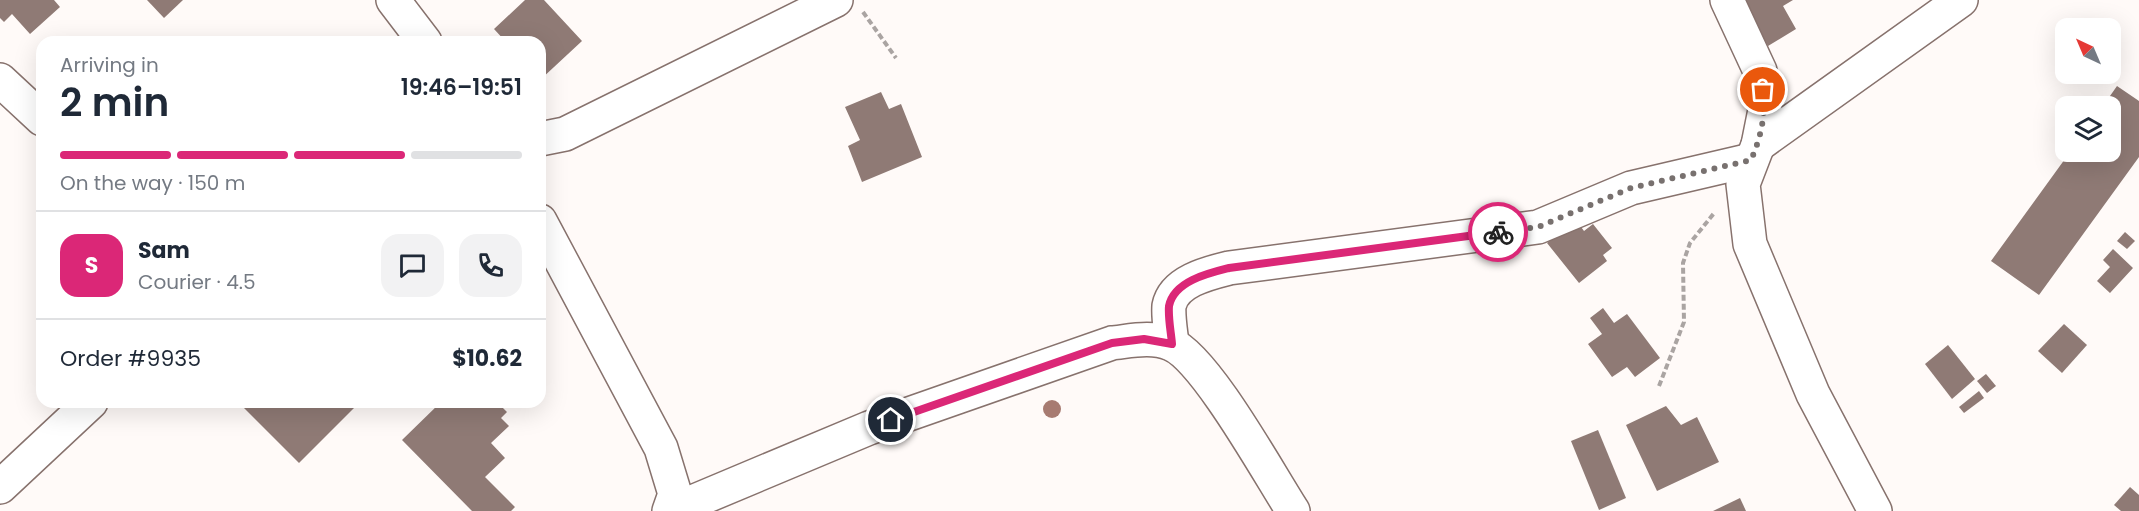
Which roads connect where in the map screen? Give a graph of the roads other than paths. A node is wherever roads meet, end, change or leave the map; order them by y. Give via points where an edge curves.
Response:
1 (393, 0) edge
2 (1727, 0) edge
3 (1961, 0) edge
4 (849, 5) edge
5 (420, 36) edge
6 (0, 80) edge
7 (36, 113) edge
8 (546, 138) edge
9 (1751, 163) junction
10 (546, 232) edge
11 (1172, 344) junction
12 (85, 408) edge
13 (0, 487) edge
14 (670, 511) edge
15 (1293, 511) edge
16 (1875, 511) edge

1 - 5 street
2 - 9 street via 1760,71 1765,110
3 - 9 street
4 - 8 street via 565,134
6 - 7 street
9 - 11 street via 1631,188 1538,227 1201,275 1178,291 1169,305
9 - 16 street via 1750,244 1813,394
10 - 14 street via 661,448 675,494
11 - 14 street via 1144,339 1112,343 869,428
11 - 15 street via 1202,369
12 - 13 street

